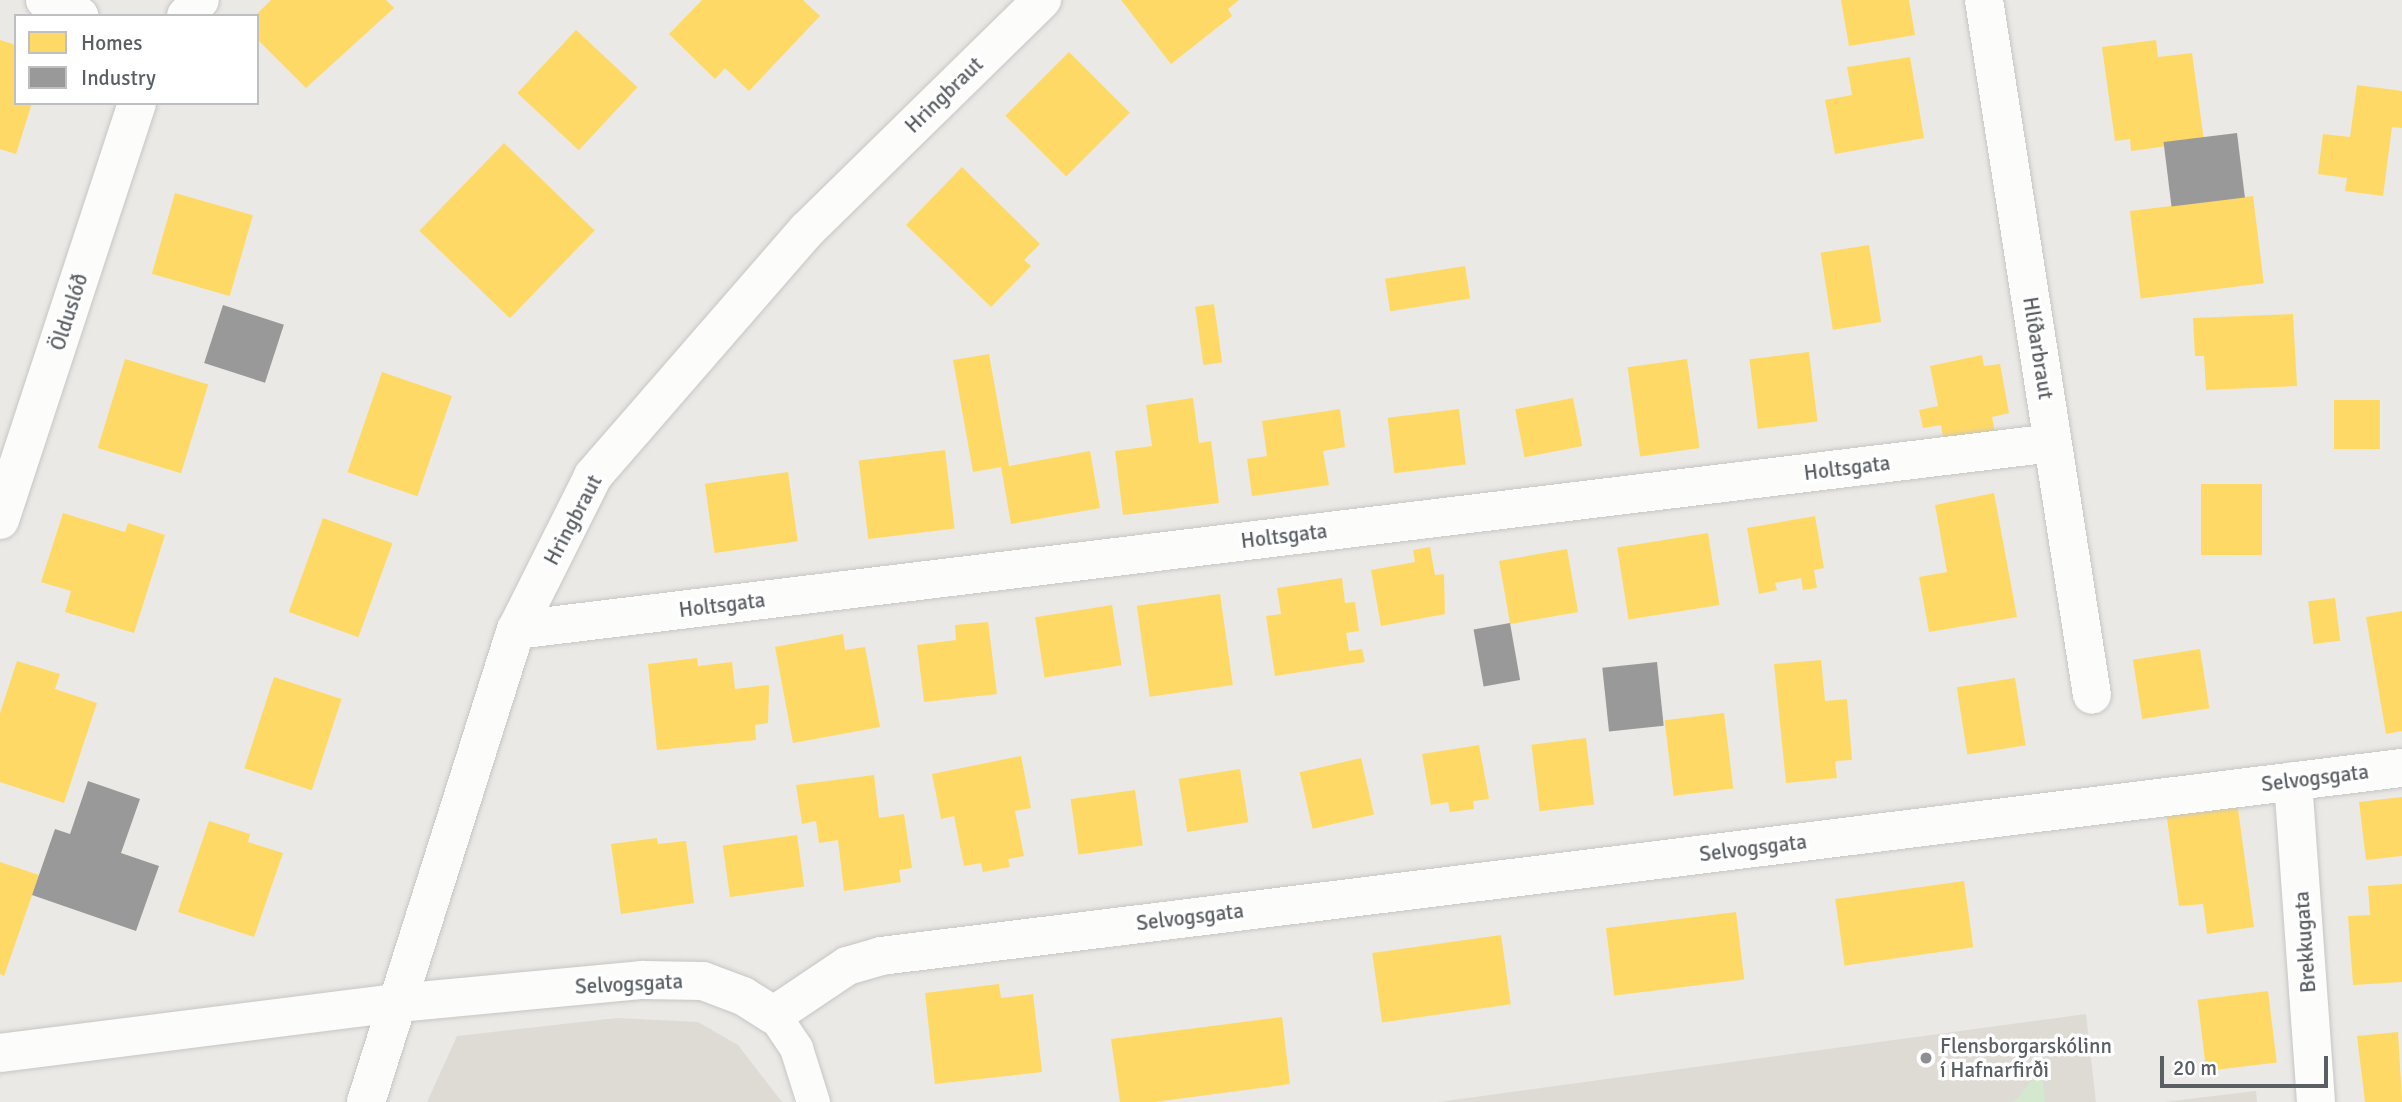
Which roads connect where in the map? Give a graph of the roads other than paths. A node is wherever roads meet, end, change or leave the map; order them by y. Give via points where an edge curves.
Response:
1 (45, 0) edge
2 (200, 0) edge
3 (1042, 0) edge
4 (1984, 0) edge
5 (76, 14) edge
6 (188, 14) edge
7 (136, 105) edge
8 (2053, 443) junction
9 (0, 520) edge
10 (516, 630) junction
11 (2092, 695) dead end
12 (2402, 768) edge
13 (2293, 781) junction
14 (398, 1003) junction
15 (774, 1015) junction
16 (0, 1053) edge
17 (366, 1102) edge
18 (813, 1102) edge
19 (2316, 1102) edge

1 - 5 street
2 - 6 street
3 - 10 street, Hringbraut via 807,230 593,476
4 - 8 street, Hlíðarbraut
7 - 9 street, Ölduslóð
8 - 10 street, Holtsgata
8 - 11 street, Hlíðarbraut
10 - 14 street, Hringbraut
12 - 13 street, Selvogsgata
13 - 15 street, Selvogsgata via 881,956 847,966
13 - 19 street, Brekkugata
14 - 15 street, Selvogsgata via 643,980 703,981 743,996
14 - 16 street, Selvogsgata
14 - 17 street, Hringbraut
15 - 18 lane via 796,1048

